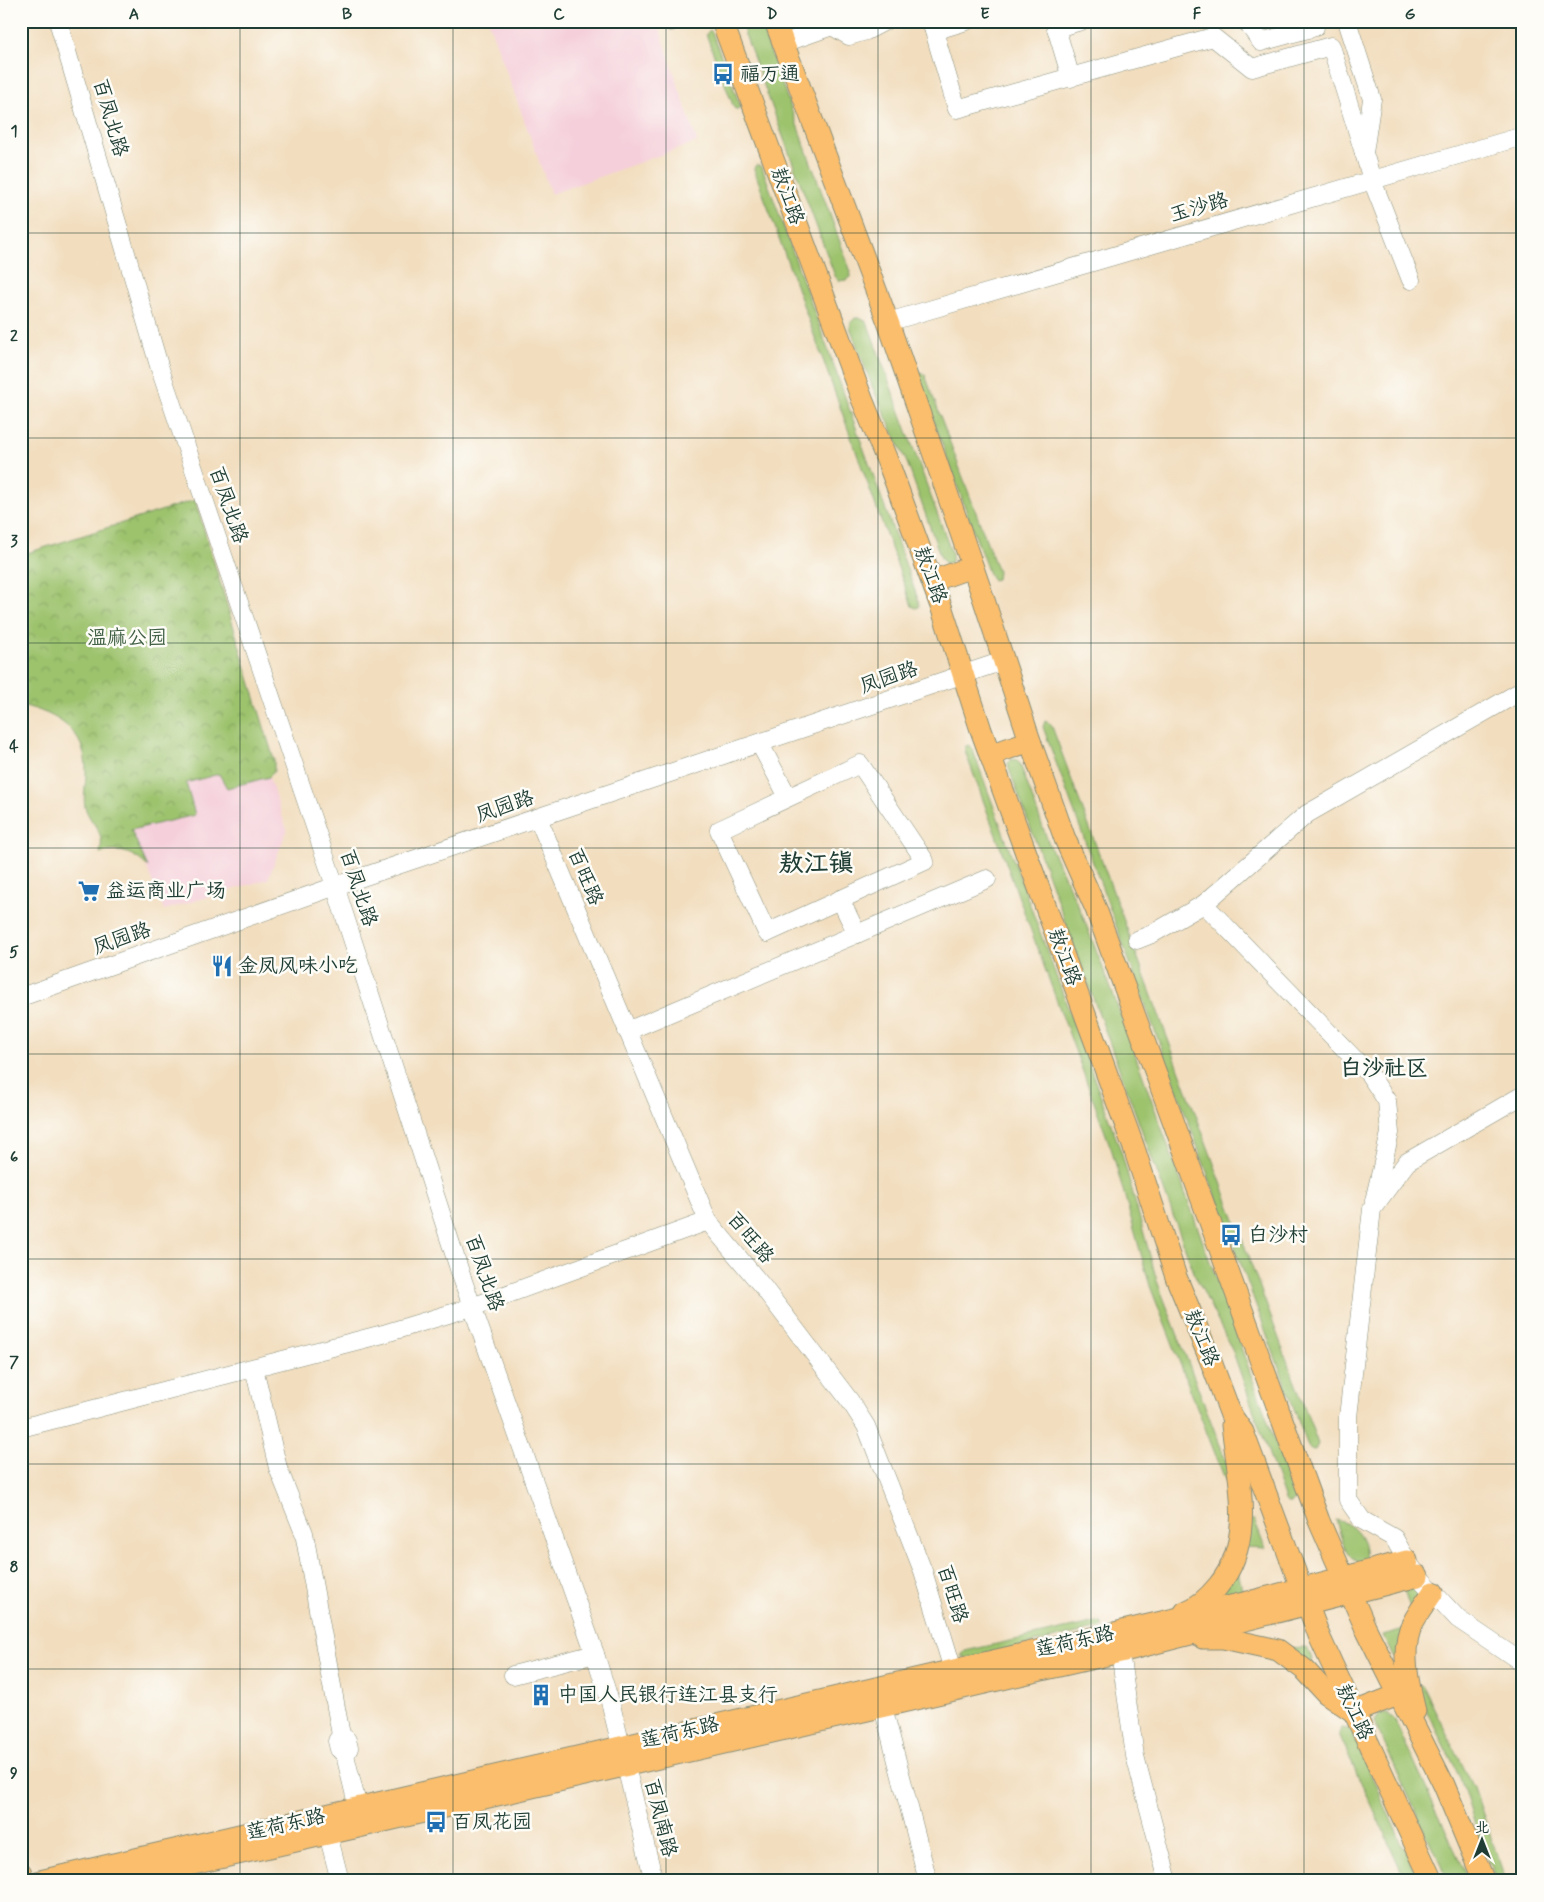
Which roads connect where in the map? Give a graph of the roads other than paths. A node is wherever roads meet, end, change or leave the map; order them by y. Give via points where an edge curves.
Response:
1 (58, 21) edge
2 (722, 21) edge
3 (775, 21) edge
4 (885, 21) edge
5 (967, 21) edge
6 (1080, 21) edge
7 (1246, 21) edge
8 (1313, 21) edge
9 (1347, 21) edge
10 (832, 24) edge
11 (1055, 25) edge
12 (932, 26) edge
13 (784, 43) junction
14 (1071, 78) junction
15 (1523, 136) edge
16 (1364, 153) junction
17 (1372, 180) junction
18 (1411, 280) dead end
19 (888, 322) junction
20 (972, 567) junction
21 (932, 581) junction
22 (1004, 661) junction
23 (963, 675) junction
24 (1523, 690) edge
25 (1030, 741) junction
26 (760, 744) junction
27 (990, 755) junction
28 (788, 798) junction
29 (538, 818) junction
30 (987, 879) dead end
31 (336, 886) junction
32 (840, 899) junction
33 (1204, 904) junction
34 (857, 934) junction
35 (1137, 940) dead end
36 (21, 997) edge
37 (627, 1031) junction
38 (1523, 1095) edge
39 (1372, 1209) junction
40 (708, 1221) junction
41 (472, 1307) junction
42 (254, 1368) junction
43 (1231, 1415) junction
44 (21, 1428) edge
45 (1413, 1568) junction
46 (1347, 1586) junction
47 (1433, 1592) junction
48 (1305, 1597) junction
49 (1162, 1632) junction
50 (1120, 1652) junction
51 (595, 1654) junction
52 (1523, 1663) edge
53 (953, 1670) junction
54 (513, 1675) dead end
55 (1398, 1695) junction
56 (883, 1707) junction
57 (1354, 1712) junction
58 (1421, 1738) junction
59 (624, 1756) junction
60 (358, 1808) junction
61 (328, 1834) junction
62 (21, 1874) edge
63 (23, 1881) edge
64 (40, 1881) edge
65 (117, 1881) edge
66 (340, 1881) edge
67 (654, 1881) edge
68 (928, 1881) edge
69 (1168, 1881) edge
70 (1432, 1881) edge
71 (1484, 1881) edge

1 - 31 street, 百凤北路 via 160,370
2 - 21 main road, 敖江路
3 - 13 main road
4 - 10 street via 849,36
5 - 12 street
6 - 11 street
7 - 8 street via 1261,42 1314,27
9 - 16 street via 1372,99
10 - 13 street
11 - 14 street
12 - 14 street via 957,109
13 - 19 main road
14 - 16 street via 1213,37 1252,68 1331,46
15 - 17 street, 玉沙路
16 - 17 street
17 - 18 street
17 - 19 street, 玉沙路
19 - 20 main road
20 - 21 main road
20 - 22 main road
21 - 23 main road, 敖江路
22 - 23 street, 凤园路
22 - 25 main road
23 - 26 street, 凤园路
23 - 27 main road, 敖江路
24 - 33 street via 1307,814
25 - 27 main road
25 - 46 main road via 1065,839 1096,909 1319,1521
26 - 28 street
26 - 29 street, 凤园路
27 - 43 main road, 敖江路 via 1134,1148 1176,1277
28 - 32 street via 719,830 767,933
28 - 32 street via 860,764 925,861
29 - 31 street, 凤园路
29 - 37 street, 百旺路
30 - 34 street
31 - 36 street, 凤园路
31 - 41 street, 百凤北路
32 - 34 street
33 - 35 street
33 - 39 street via 1369,1074 1387,1101 1390,1132
34 - 37 street
37 - 40 street, 百旺路
38 - 39 street via 1407,1162
39 - 45 street via 1348,1417 1348,1500 1362,1520 1394,1538
40 - 41 street
40 - 53 street, 百旺路 via 764,1287 866,1426 923,1570
41 - 42 street
41 - 51 street, 百凤北路
42 - 44 street
42 - 60 street via 278,1468 304,1533 341,1735 337,1741 345,1755
43 - 48 main road, 敖江路 via 1243,1432
43 - 49 main road via 1242,1513 1236,1558 1209,1597
45 - 46 main road, 莲荷东路
45 - 47 street
46 - 48 main road, 莲荷东路
46 - 55 main road
47 - 52 street via 1458,1619
47 - 58 main road via 1410,1630 1406,1656 1408,1685
48 - 49 main road, 莲荷东路
48 - 57 main road, 敖江路
49 - 50 main road, 莲荷东路
49 - 53 main road, 莲荷东路
49 - 57 main road via 1197,1638 1223,1638 1278,1650 1305,1670 1326,1693
50 - 56 main road, 莲荷东路
50 - 69 street via 1135,1756
51 - 54 street
51 - 59 street, 百凤北路
53 - 59 main road, 莲荷东路
55 - 57 main road
55 - 58 main road
56 - 59 main road, 莲荷东路
56 - 68 street
57 - 70 main road, 敖江路
58 - 71 main road
59 - 60 main road, 莲荷东路
59 - 61 main road, 莲荷东路
59 - 67 street, 百凤南路
60 - 64 main road, 莲荷东路
61 - 65 main road, 莲荷东路
61 - 66 street
62 - 63 main road

